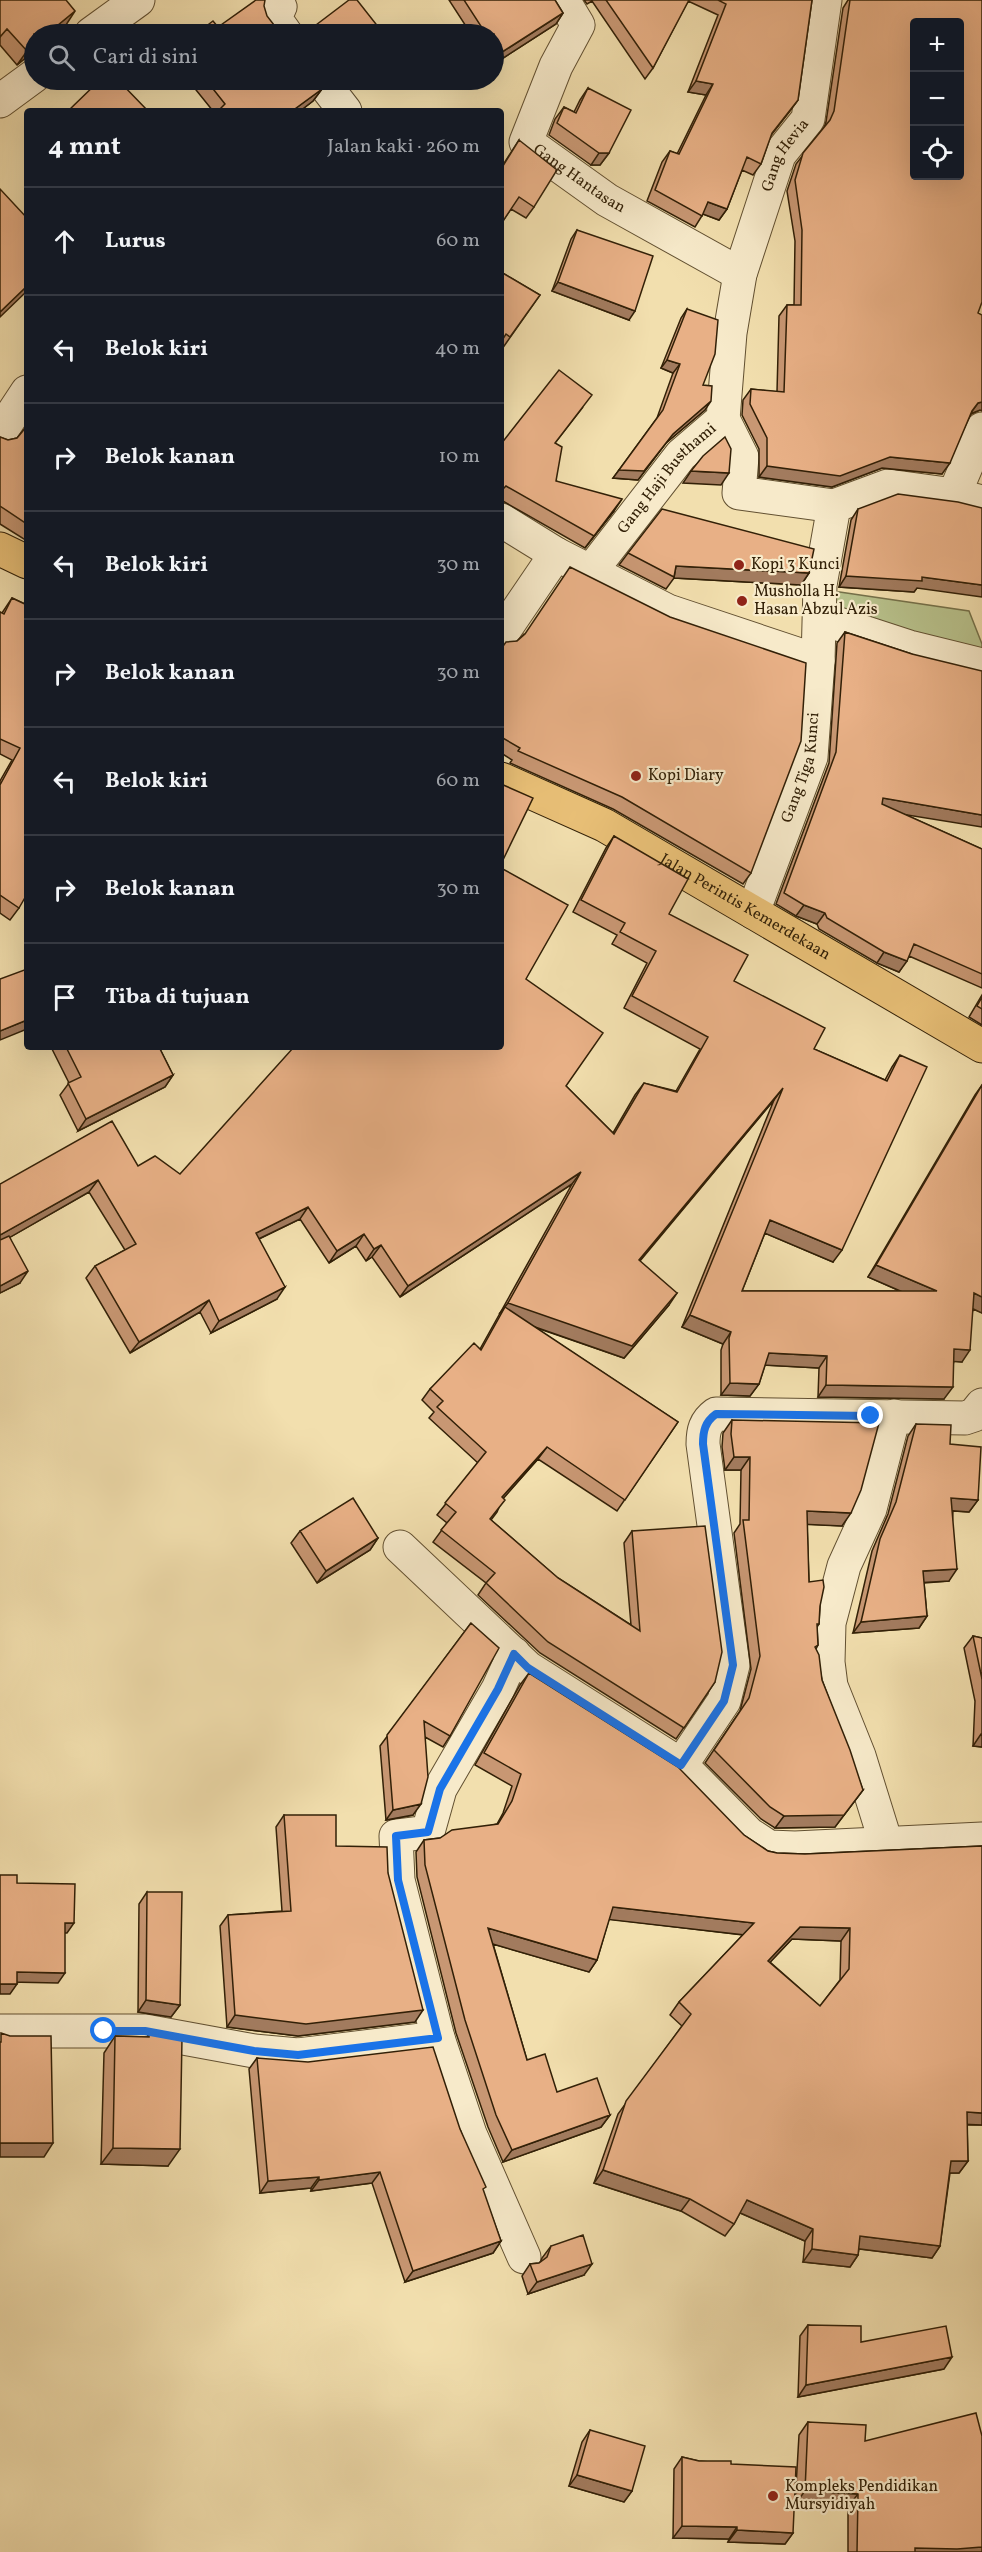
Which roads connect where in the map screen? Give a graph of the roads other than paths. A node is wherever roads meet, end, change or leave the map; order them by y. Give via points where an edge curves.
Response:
1 (138, 0) edge
2 (276, 0) edge
3 (563, 0) edge
4 (825, 0) edge
5 (106, 24) edge
6 (279, 24) edge
7 (329, 90) edge
8 (343, 108) edge
9 (740, 274) junction
10 (24, 397) edge
11 (723, 419) junction
12 (982, 429) edge
13 (0, 433) edge
14 (968, 499) edge
15 (834, 506) junction
16 (504, 522) edge
17 (0, 549) edge
18 (556, 554) junction
19 (24, 561) edge
20 (591, 571) junction
21 (820, 618) junction
22 (504, 631) edge
23 (818, 661) junction
24 (982, 665) edge
25 (504, 780) edge
26 (753, 912) junction
27 (982, 1046) edge
28 (982, 1405) edge
29 (894, 1416) junction
30 (400, 1547) dead end
31 (514, 1654) junction
32 (681, 1765) junction
33 (982, 1839) edge
34 (886, 1843) junction
35 (0, 2031) edge
36 (438, 2038) junction
37 (524, 2257) dead end

1 - 5 street
2 - 6 street via 280,7 274,17
3 - 9 street, Gang Hantasan via 578,25 556,66 526,142 607,200
4 - 9 street, Gang Hevia via 808,119 779,155
7 - 8 street
9 - 11 street, Gang Haji Busthami via 730,333
10 - 13 street
11 - 15 street via 742,457 739,493
11 - 20 street, Gang Haji Busthami via 681,455
12 - 14 street
14 - 15 street via 888,486
15 - 21 street, Gang Tiga Kunci via 820,585
16 - 18 street
17 - 19 main road
18 - 20 street
18 - 22 street
20 - 23 street via 668,610
21 - 23 street, Gang Tiga Kunci
21 - 24 street
23 - 26 street, Gang Tiga Kunci via 811,757
25 - 26 main road, Jalan Perintis Kemerdekaan via 604,825
26 - 27 main road, Jalan Perintis Kemerdekaan
28 - 29 street via 965,1418
29 - 32 street via 716,1414 708,1420 703,1444 733,1665 724,1701
29 - 34 street via 870,1509 844,1566 830,1623 828,1662 831,1686 859,1756
30 - 31 street
31 - 32 street via 528,1668
31 - 36 street via 440,1789 428,1832 396,1836 398,1880
32 - 34 street via 748,1834 769,1847
33 - 34 street
35 - 36 street via 145,2031 298,2055
36 - 37 street via 470,2134

